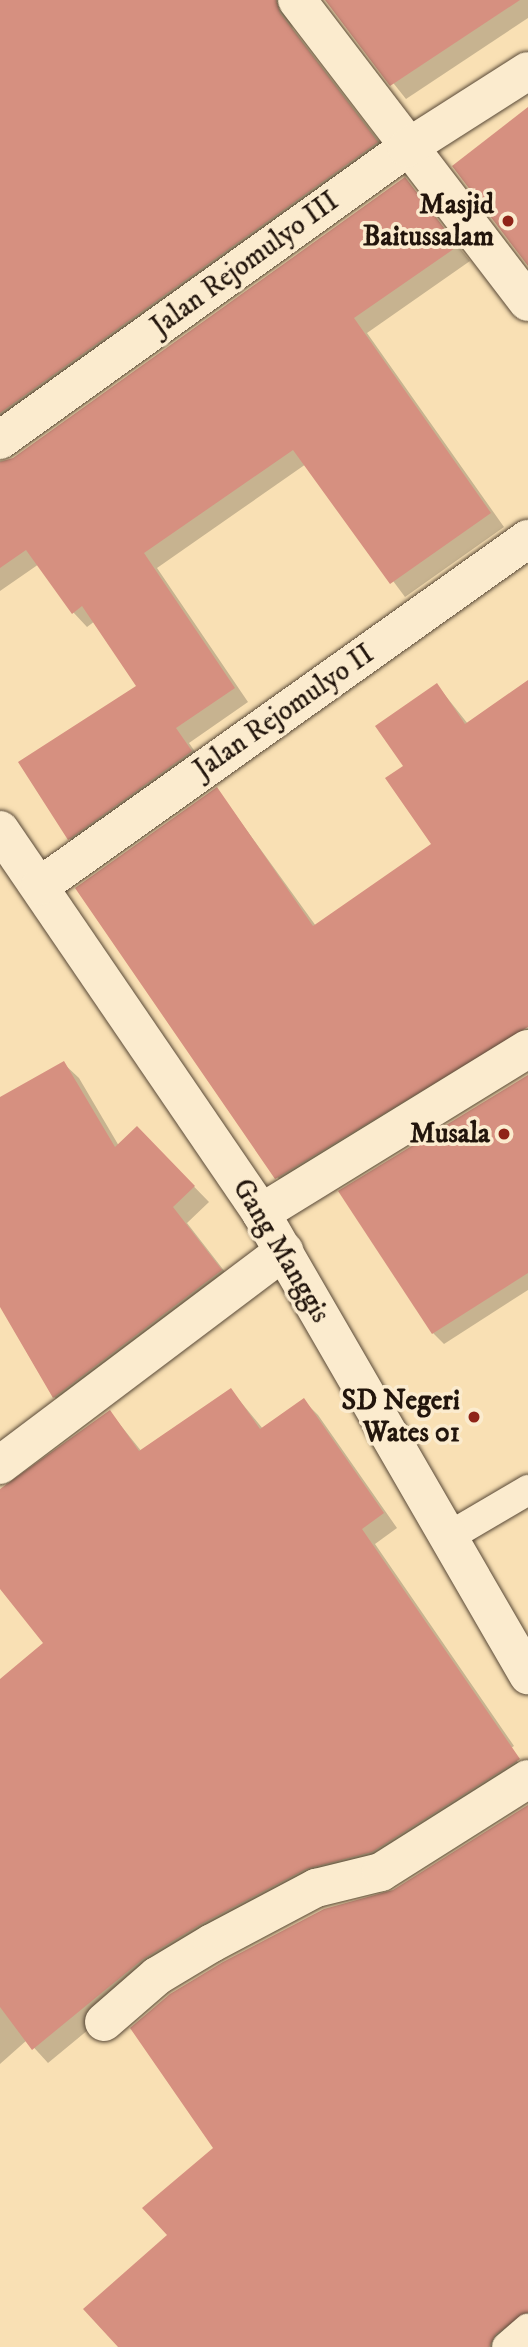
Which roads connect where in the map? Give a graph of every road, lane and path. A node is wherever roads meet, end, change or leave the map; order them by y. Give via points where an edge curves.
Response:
1 (297, 0) edge
2 (528, 71) edge
3 (407, 148) junction
4 (528, 302) edge
5 (0, 440) edge
6 (528, 539) edge
7 (3, 842) edge
8 (40, 886) junction
9 (528, 1049) edge
10 (261, 1213) junction
11 (284, 1251) junction
12 (0, 1465) edge
13 (528, 1490) edge
14 (448, 1538) junction
15 (528, 1675) edge
16 (528, 1779) edge
17 (103, 2022) dead end
18 (528, 2329) edge
19 (507, 2347) edge

1 - 3 street
2 - 3 street, Jalan Rejomulyo III
3 - 4 street
3 - 5 street, Jalan Rejomulyo III
6 - 8 street, Jalan Rejomulyo II
7 - 8 street, Gang Manggis
8 - 10 street, Gang Manggis
9 - 10 street
10 - 11 street, Gang Manggis
11 - 12 street
11 - 14 street, Gang Manggis
13 - 14 lane
14 - 15 street, Gang Manggis
16 - 17 street via 381,1872 316,1888 212,1943 157,1976
18 - 19 lane

